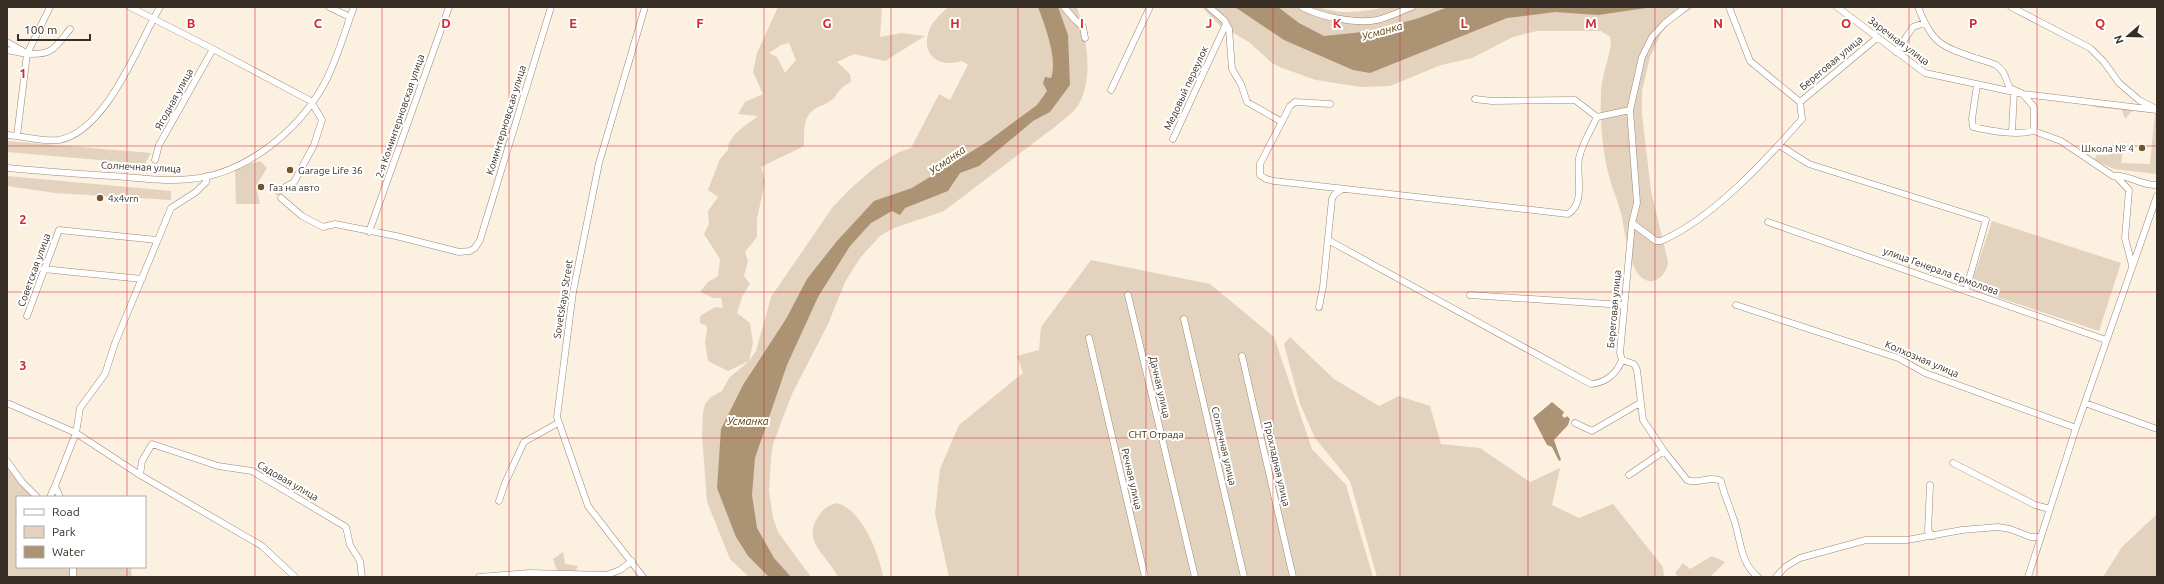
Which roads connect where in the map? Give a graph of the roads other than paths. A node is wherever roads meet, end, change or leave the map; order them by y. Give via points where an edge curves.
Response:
1 (50, 7) edge
2 (130, 7) edge
3 (160, 7) edge
4 (328, 7) edge
5 (354, 7) edge
6 (449, 7) edge
7 (551, 7) edge
8 (644, 7) edge
9 (1064, 7) edge
10 (1150, 7) edge
11 (1209, 7) edge
12 (1302, 7) edge
13 (1412, 7) edge
14 (1686, 7) edge
15 (1729, 7) edge
16 (1837, 7) edge
17 (1918, 7) edge
18 (2012, 7) edge
19 (350, 17) junction
20 (154, 20) junction
21 (1924, 23) junction
22 (1226, 24) junction
23 (70, 29) dead end
24 (1085, 38) dead end
25 (1877, 38) junction
26 (7, 42) edge
27 (213, 49) junction
28 (7, 50) edge
29 (1896, 52) junction
30 (26, 53) junction
31 (1977, 85) junction
32 (1112, 90) dead end
33 (2014, 92) junction
34 (2023, 94) junction
35 (1475, 99) dead end
36 (1800, 102) junction
37 (312, 103) junction
38 (1330, 104) dead end
39 (1630, 110) junction
40 (2157, 110) edge
41 (1597, 117) junction
42 (1282, 122) junction
43 (2034, 131) junction
44 (2012, 132) junction
45 (7, 135) edge
46 (17, 136) junction
47 (1173, 139) dead end
48 (1779, 145) junction
49 (155, 160) dead end
50 (7, 168) edge
51 (207, 176) junction
52 (2116, 176) junction
53 (2157, 185) edge
54 (1342, 189) junction
55 (278, 191) dead end
56 (2157, 196) edge
57 (281, 198) dead end
58 (1768, 222) dead end
59 (1632, 223) junction
60 (369, 232) junction
61 (157, 240) junction
62 (1328, 240) junction
63 (2132, 265) junction
64 (44, 269) junction
65 (142, 279) junction
66 (1966, 290) junction
67 (1128, 295) dead end
68 (1470, 295) dead end
69 (1624, 305) junction
70 (1736, 306) dead end
71 (1319, 307) dead end
72 (27, 316) dead end
73 (1184, 319) dead end
74 (1089, 338) dead end
75 (2106, 340) junction
76 (1242, 356) dead end
77 (1622, 360) junction
78 (1640, 402) junction
79 (7, 403) edge
80 (2085, 403) junction
81 (558, 423) junction
82 (1575, 423) dead end
83 (2076, 428) junction
84 (2157, 429) edge
85 (76, 433) junction
86 (1664, 451) junction
87 (7, 460) edge
88 (1953, 463) dead end
89 (140, 475) junction
90 (1629, 475) dead end
91 (1930, 485) dead end
92 (55, 486) junction
93 (36, 496) edge
94 (50, 496) edge
95 (60, 496) edge
96 (499, 501) dead end
97 (2050, 509) junction
98 (1933, 536) junction
99 (2041, 537) junction
100 (632, 561) junction
101 (295, 577) edge
102 (362, 577) edge
103 (480, 577) edge
104 (643, 577) edge
105 (1145, 577) edge
106 (1195, 577) edge
107 (1244, 577) edge
108 (1293, 577) edge
109 (1758, 577) edge
110 (1776, 577) edge
111 (2028, 577) edge

1 - 30 street
2 - 20 street
3 - 20 street
4 - 19 street
5 - 19 street, Солнечная улица
6 - 60 street, 2-я Коминтерновская улица
7 - 60 street, Коминтерновская улица via 480,240 475,248 459,252
8 - 81 street, Sovetskaya Street via 599,163 573,292
9 - 24 street via 1083,27
10 - 32 street
11 - 22 street
12 - 13 street via 1337,19 1366,21 1381,19
14 - 39 street, Береговая улица via 1652,37 1642,57
15 - 36 street, Береговая улица via 1750,61
16 - 25 street, Заречная улица
17 - 21 street
18 - 40 street, Заречная улица via 2090,48 2119,83 2139,100
19 - 37 street, Солнечная улица via 324,85
20 - 27 street
20 - 46 street via 130,68 95,117 58,140
21 - 29 street via 1913,27
21 - 34 street via 1933,37 1944,47 1995,65 2004,73 2010,88
22 - 42 street via 1229,29 1232,69 1241,84 1244,98
22 - 47 street, Медовый переулок
23 - 30 street via 50,52
25 - 29 street, Заречная улица
25 - 36 street, Береговая улица
26 - 30 street
27 - 37 street
27 - 49 street, Ягодная улица via 159,145
28 - 30 street
29 - 31 street, Заречная улица via 1925,74
30 - 46 street
31 - 33 street, Заречная улица
31 - 44 street via 1972,119 1974,127
33 - 34 street, Заречная улица
33 - 44 street
34 - 40 street, Заречная улица
34 - 43 street via 2034,107
35 - 41 street via 1575,100
36 - 48 street via 1802,119
37 - 51 street, Солнечная улица via 286,133 266,148 249,159
37 - 55 street via 322,120 314,145 294,182
38 - 42 street via 1295,102 1290,106
39 - 41 street
39 - 59 street, Береговая улица via 1637,203
41 - 54 street via 1579,158 1580,176 1576,204 1568,214
42 - 54 street via 1260,164 1260,175 1274,181
43 - 44 street
43 - 52 street via 2061,141
45 - 46 street
48 - 59 street via 1701,217 1669,237 1656,240
48 - 66 street via 1809,164 1986,220
50 - 51 street, Солнечная улица via 155,180
51 - 61 street via 206,182 196,192 171,208
52 - 53 street via 2121,175
52 - 63 street via 2129,190 2125,238
54 - 62 street via 1332,199
56 - 63 street
57 - 60 street via 302,216 323,227 335,224
58 - 66 street, улица Генерала Ермолова
59 - 69 street, Береговая улица
61 - 64 street, Советская улица via 59,230
61 - 65 street
62 - 71 street
62 - 77 street via 1592,384 1598,384 1618,370
63 - 75 street
64 - 65 street
64 - 72 street, Советская улица
65 - 85 street via 105,374 80,408
66 - 75 street, улица Генерала Ермолова
67 - 106 street, Дачная улица
68 - 69 street
69 - 77 street, Береговая улица via 1620,353
70 - 83 street, Колхозная улица via 1898,358 1924,373
73 - 107 street, Солнечная улица
74 - 105 street, Речная улица
75 - 80 street
76 - 108 street, Прохладная улица
77 - 78 street, Береговая улица via 1634,364 1637,370
78 - 82 street via 1592,431
78 - 86 street, Береговая улица via 1643,420
79 - 85 street
80 - 83 street
80 - 84 street
81 - 96 street via 524,442
81 - 100 street, Sovetskaya Street via 588,506
83 - 97 street
85 - 89 street
85 - 92 street
86 - 90 street
86 - 109 street via 1687,480 1714,478 1721,481 1749,570
87 - 93 street via 22,482
88 - 97 street via 2035,505
89 - 101 street via 262,546
89 - 102 street, Садовая улица via 142,461 152,444 218,466 252,471 346,527 350,546 360,561
91 - 98 street via 1928,531
92 - 94 street
92 - 95 street
97 - 99 street
98 - 99 street via 1998,527 2031,537
98 - 110 street via 1907,540 1866,540 1800,558 1785,567
99 - 111 street
100 - 103 street via 607,575 529,574
100 - 104 street, Sovetskaya Street

